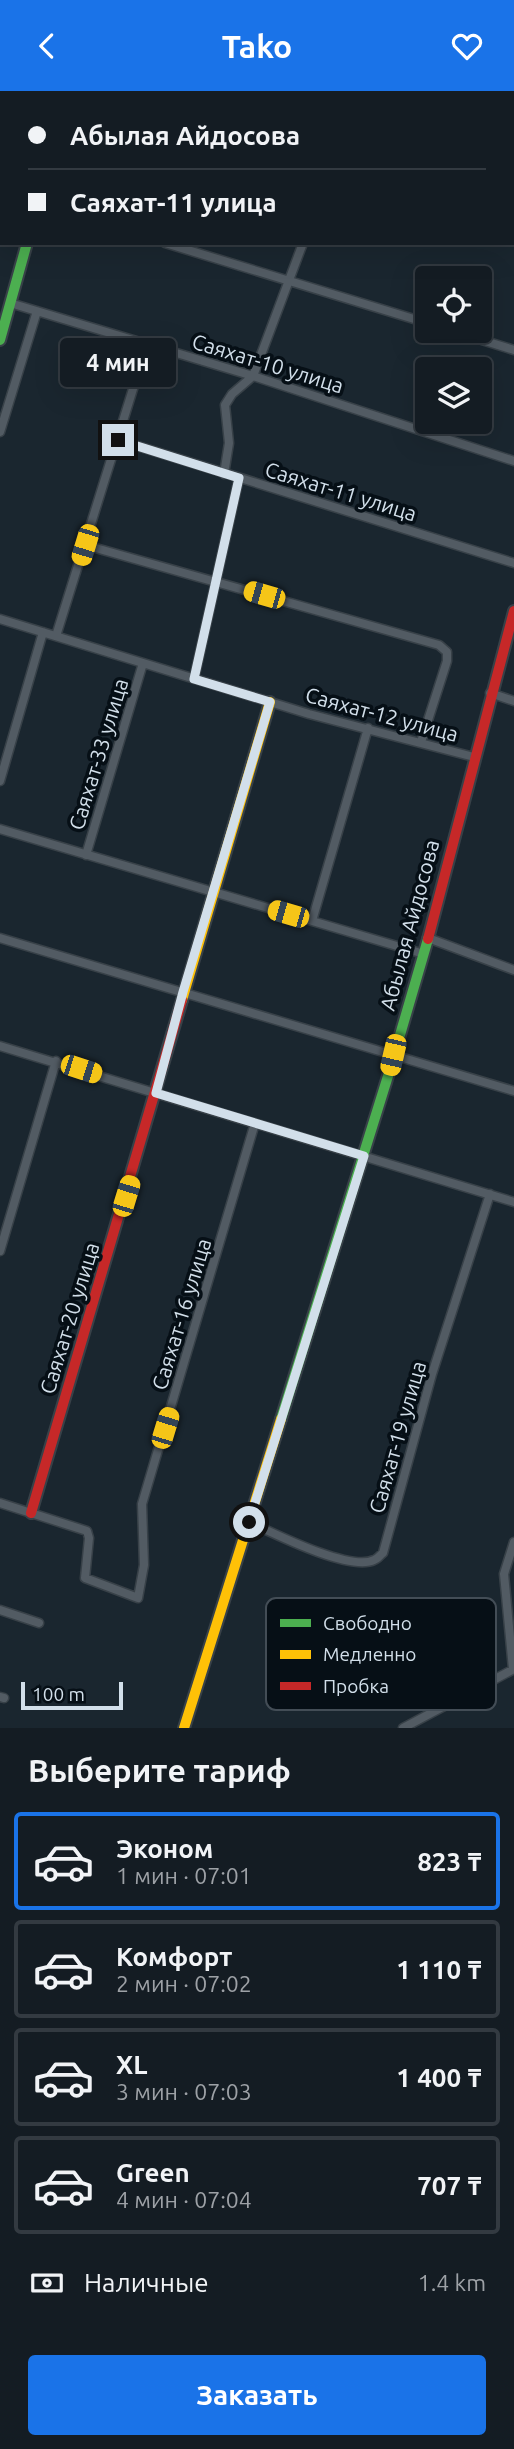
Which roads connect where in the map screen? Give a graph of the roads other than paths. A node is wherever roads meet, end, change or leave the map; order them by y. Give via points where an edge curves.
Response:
1 (26, 245) edge
2 (172, 245) edge
3 (302, 245) edge
4 (290, 281) junction
5 (10, 303) junction
6 (37, 311) junction
7 (415, 319) edge
8 (0, 340) edge
9 (492, 343) edge
10 (147, 344) junction
11 (514, 350) edge
12 (253, 376) junction
13 (0, 432) edge
14 (118, 440) junction
15 (514, 461) edge
16 (224, 474) junction
17 (239, 478) junction
18 (85, 545) junction
19 (514, 563) edge
20 (216, 581) junction
21 (514, 611) edge
22 (0, 619) edge
23 (43, 632) junction
24 (56, 636) junction
25 (143, 663) junction
26 (194, 679) junction
27 (491, 693) junction
28 (514, 701) edge
29 (270, 702) junction
30 (368, 728) junction
31 (421, 742) junction
32 (474, 757) junction
33 (0, 781) edge
34 (0, 829) edge
35 (86, 855) junction
36 (215, 893) junction
37 (312, 921) junction
38 (0, 938) edge
39 (428, 938) junction
40 (424, 954) junction
41 (514, 969) edge
42 (183, 992) junction
43 (0, 1046) edge
44 (393, 1055) junction
45 (56, 1061) junction
46 (514, 1091) edge
47 (156, 1093) junction
48 (255, 1123) junction
49 (364, 1156) junction
50 (491, 1194) junction
51 (514, 1202) edge
52 (0, 1251) edge
53 (0, 1503) edge
54 (31, 1513) junction
55 (249, 1522) junction
56 (514, 1542) edge
57 (0, 1610) edge
58 (39, 1623) dead end
59 (513, 1669) edge
60 (496, 1678) edge
61 (437, 1710) edge
62 (184, 1728) edge
63 (403, 1728) edge

1 - 5 street
2 - 4 street
3 - 4 street
4 - 7 street
4 - 12 street
5 - 6 street, Саяхат-10 улица
5 - 8 street
6 - 10 street, Саяхат-10 улица
6 - 13 street
9 - 11 street
10 - 12 street, Саяхат-10 улица
10 - 14 street
12 - 15 street, Саяхат-10 улица
12 - 16 street via 225,405 229,443
14 - 16 street, Саяхат-11 улица
14 - 18 street
16 - 17 street, Саяхат-11 улица
17 - 19 street, Саяхат-11 улица
17 - 20 street
18 - 20 street
18 - 24 street
20 - 26 street
20 - 31 street via 439,645 447,652 447,661
21 - 27 street, Абылая Айдосова
22 - 23 street, Саяхат-12 улица
23 - 24 street, Саяхат-12 улица
23 - 33 street
24 - 25 street, Саяхат-12 улица
25 - 26 street, Саяхат-12 улица
25 - 35 street, Саяхат-33 улица
26 - 29 street, Саяхат-12 улица
27 - 28 street
27 - 32 street, Абылая Айдосова
29 - 30 street, Саяхат-12 улица
29 - 36 street, Саяхат-20 улица
30 - 31 street, Саяхат-12 улица
30 - 37 street
31 - 32 street, Саяхат-12 улица
32 - 39 street, Абылая Айдосова
34 - 35 street
35 - 36 street
36 - 37 street
36 - 42 street, Саяхат-20 улица
37 - 40 street
38 - 42 street
39 - 40 street, Абылая Айдосова
39 - 41 street
40 - 44 street, Абылая Айдосова
42 - 44 street
42 - 47 street, Саяхат-20 улица
43 - 45 street
44 - 46 street
44 - 49 street, Абылая Айдосова
45 - 47 street
45 - 52 street
47 - 48 street
47 - 54 street, Саяхат-20 улица
48 - 49 street
48 - 54 street, Саяхат-16 улица via 142,1504 144,1565 138,1598 85,1578 87,1531
49 - 50 street
49 - 55 street, Абылая Айдосова
50 - 51 street
50 - 55 street, Саяхат-19 улица via 432,1374 383,1553 359,1562 302,1547
53 - 54 street
55 - 62 street, Абылая Айдосова
56 - 59 street via 504,1574
57 - 58 street
59 - 60 street
61 - 63 street

